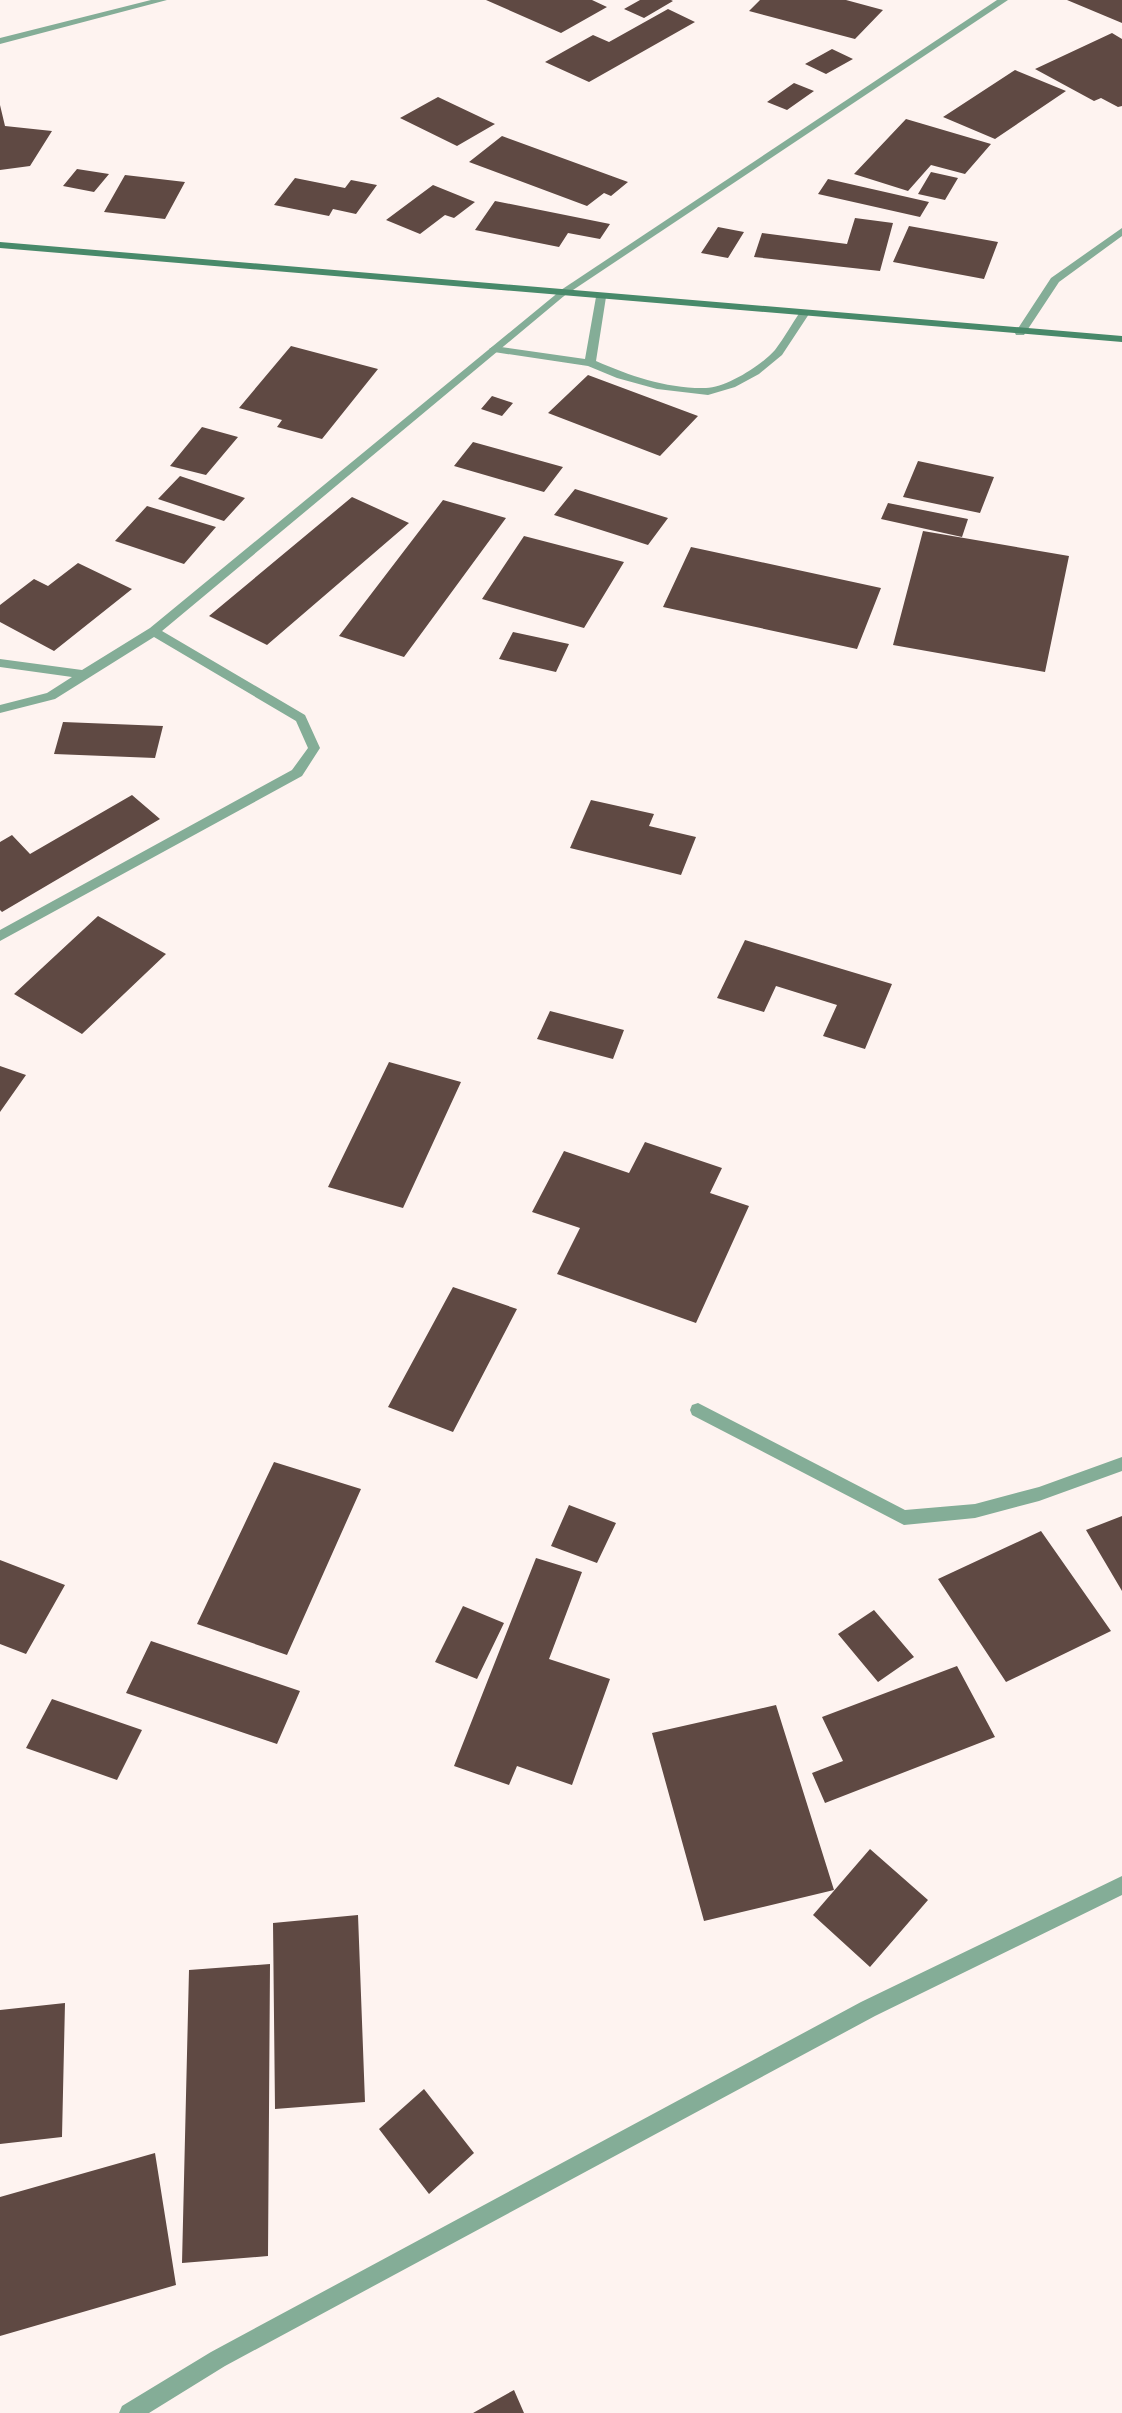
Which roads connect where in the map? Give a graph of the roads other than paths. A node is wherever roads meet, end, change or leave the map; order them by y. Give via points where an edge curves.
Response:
1 (162, 0) edge
2 (1003, 0) edge
3 (0, 41) edge
4 (1122, 231) edge
5 (0, 245) edge
6 (560, 294) junction
7 (601, 297) junction
8 (804, 314) junction
9 (1020, 332) junction
10 (1122, 339) edge
11 (494, 349) junction
12 (590, 363) junction
13 (154, 631) junction
14 (0, 664) edge
15 (85, 675) junction
16 (0, 709) edge
17 (0, 936) edge
18 (698, 1410) dead end
19 (1122, 1464) edge
20 (1122, 1885) edge
21 (129, 2413) edge

1 - 3 street
2 - 6 street
4 - 9 street via 1055,280
5 - 6 main road
6 - 7 main road
6 - 11 street
7 - 8 main road
7 - 12 street
8 - 9 main road
8 - 12 street via 778,353 755,372 731,385 708,392 658,386
9 - 10 main road
11 - 12 street
11 - 13 street
13 - 15 street
13 - 17 street via 301,718 314,748 297,773
14 - 15 street
15 - 16 street via 51,696
18 - 19 street via 904,1518 984,1509 1039,1494
20 - 21 street via 859,2014 218,2359

